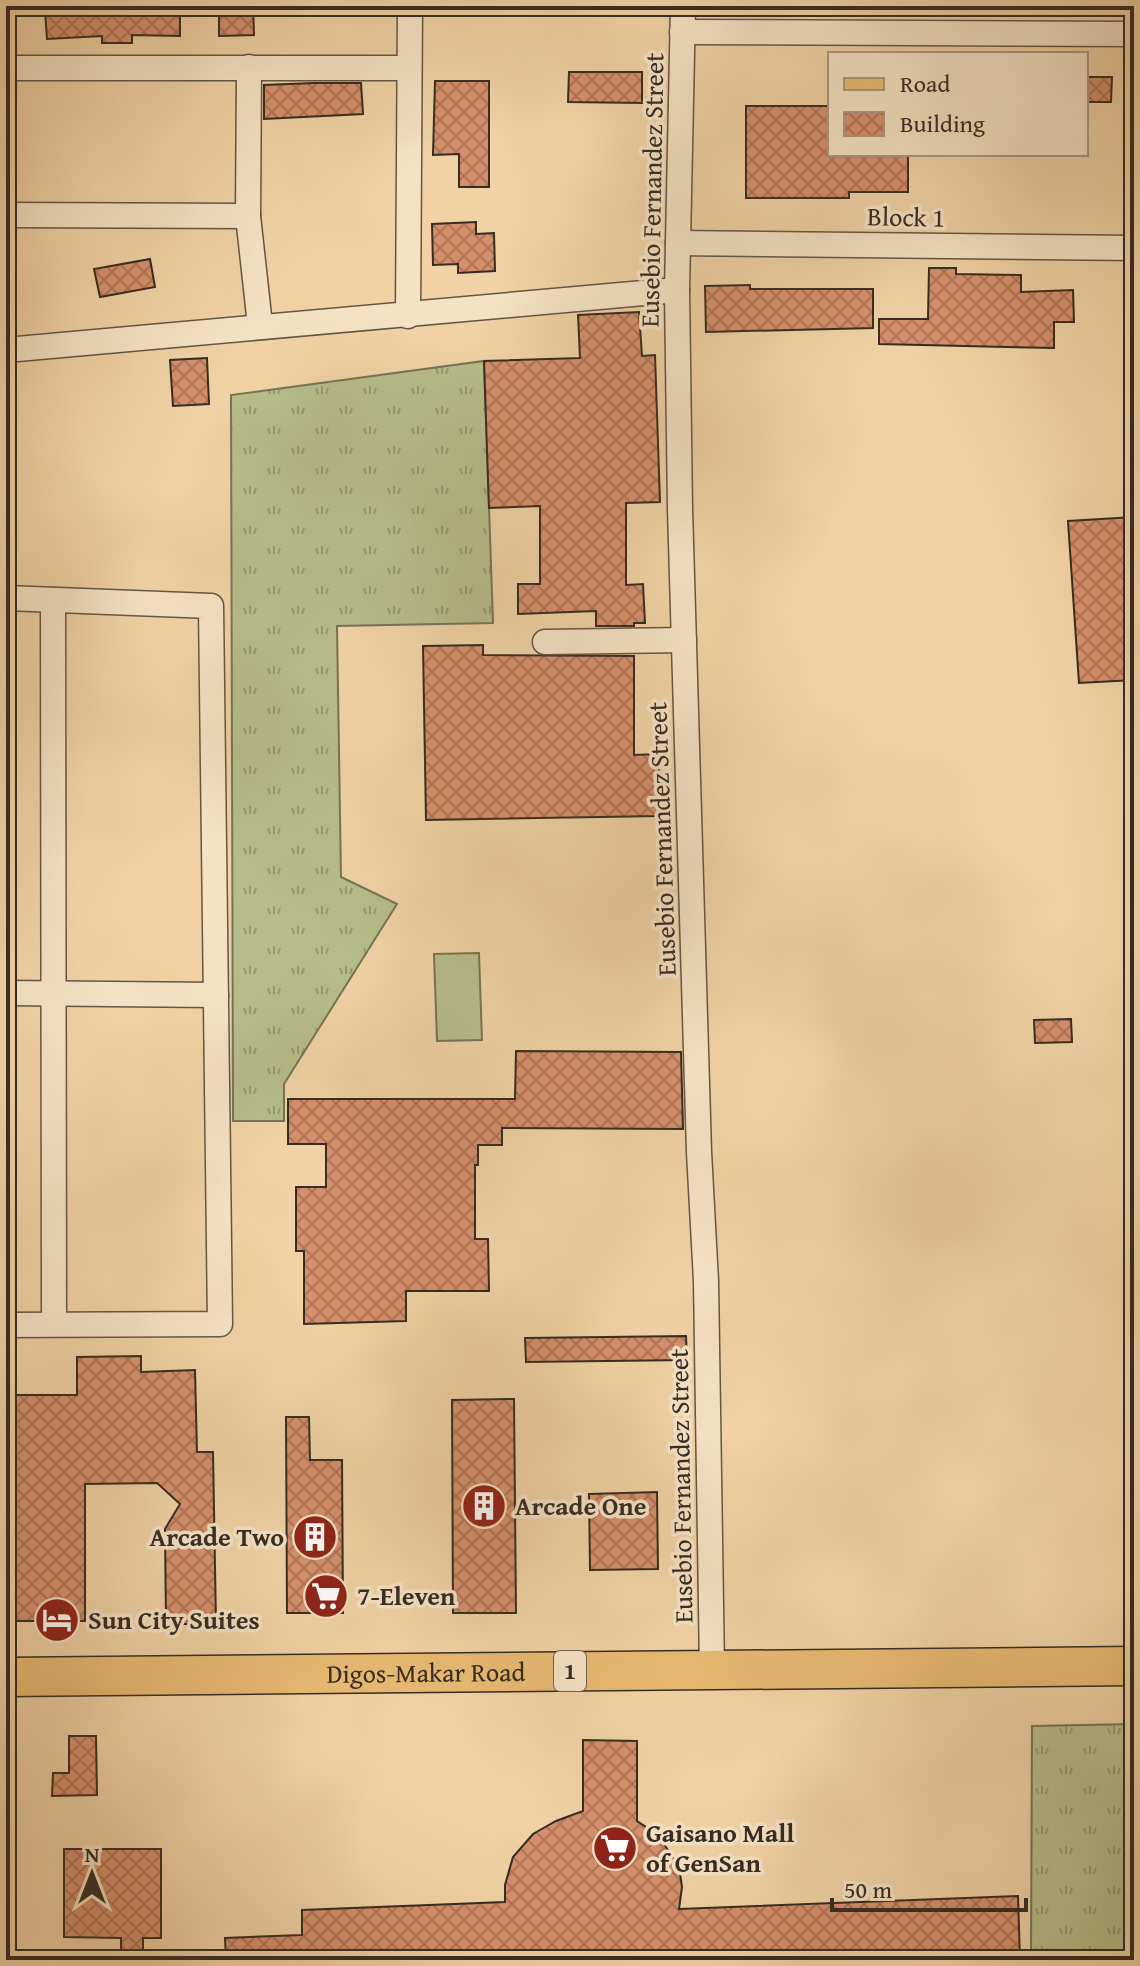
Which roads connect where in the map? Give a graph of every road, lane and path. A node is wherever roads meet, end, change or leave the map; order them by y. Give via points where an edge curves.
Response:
1 (410, 6) edge
2 (683, 6) edge
3 (682, 32) junction
4 (1134, 34) edge
5 (249, 67) junction
6 (6, 68) edge
7 (409, 68) junction
8 (6, 215) edge
9 (248, 216) junction
10 (678, 243) junction
11 (1134, 248) edge
12 (677, 290) junction
13 (408, 316) junction
14 (260, 325) junction
15 (6, 350) edge
16 (6, 598) edge
17 (53, 600) junction
18 (684, 640) junction
19 (545, 642) dead end
20 (6, 993) edge
21 (53, 993) junction
22 (216, 995) junction
23 (54, 1324) junction
24 (6, 1325) edge
25 (1134, 1666) edge
26 (712, 1670) junction
27 (6, 1677) edge

1 - 7 street
2 - 3 street, Eusebio Fernandez Street
3 - 4 street
3 - 10 street, Eusebio Fernandez Street
5 - 6 street
5 - 7 street
5 - 9 street
7 - 13 street
8 - 9 street
9 - 14 street
10 - 11 street, Block 1
10 - 12 street, Eusebio Fernandez Street
12 - 13 street
12 - 18 street, Eusebio Fernandez Street
13 - 14 street
14 - 15 street
16 - 17 street
17 - 21 street
17 - 22 street via 211,606
18 - 19 street
18 - 26 street, Eusebio Fernandez Street via 706,1281
20 - 21 street
21 - 22 street
21 - 23 street
22 - 23 street via 220,1324
23 - 24 street
25 - 26 main road, Digos-Makar Road / 1
26 - 27 main road, Digos-Makar Road / 1

